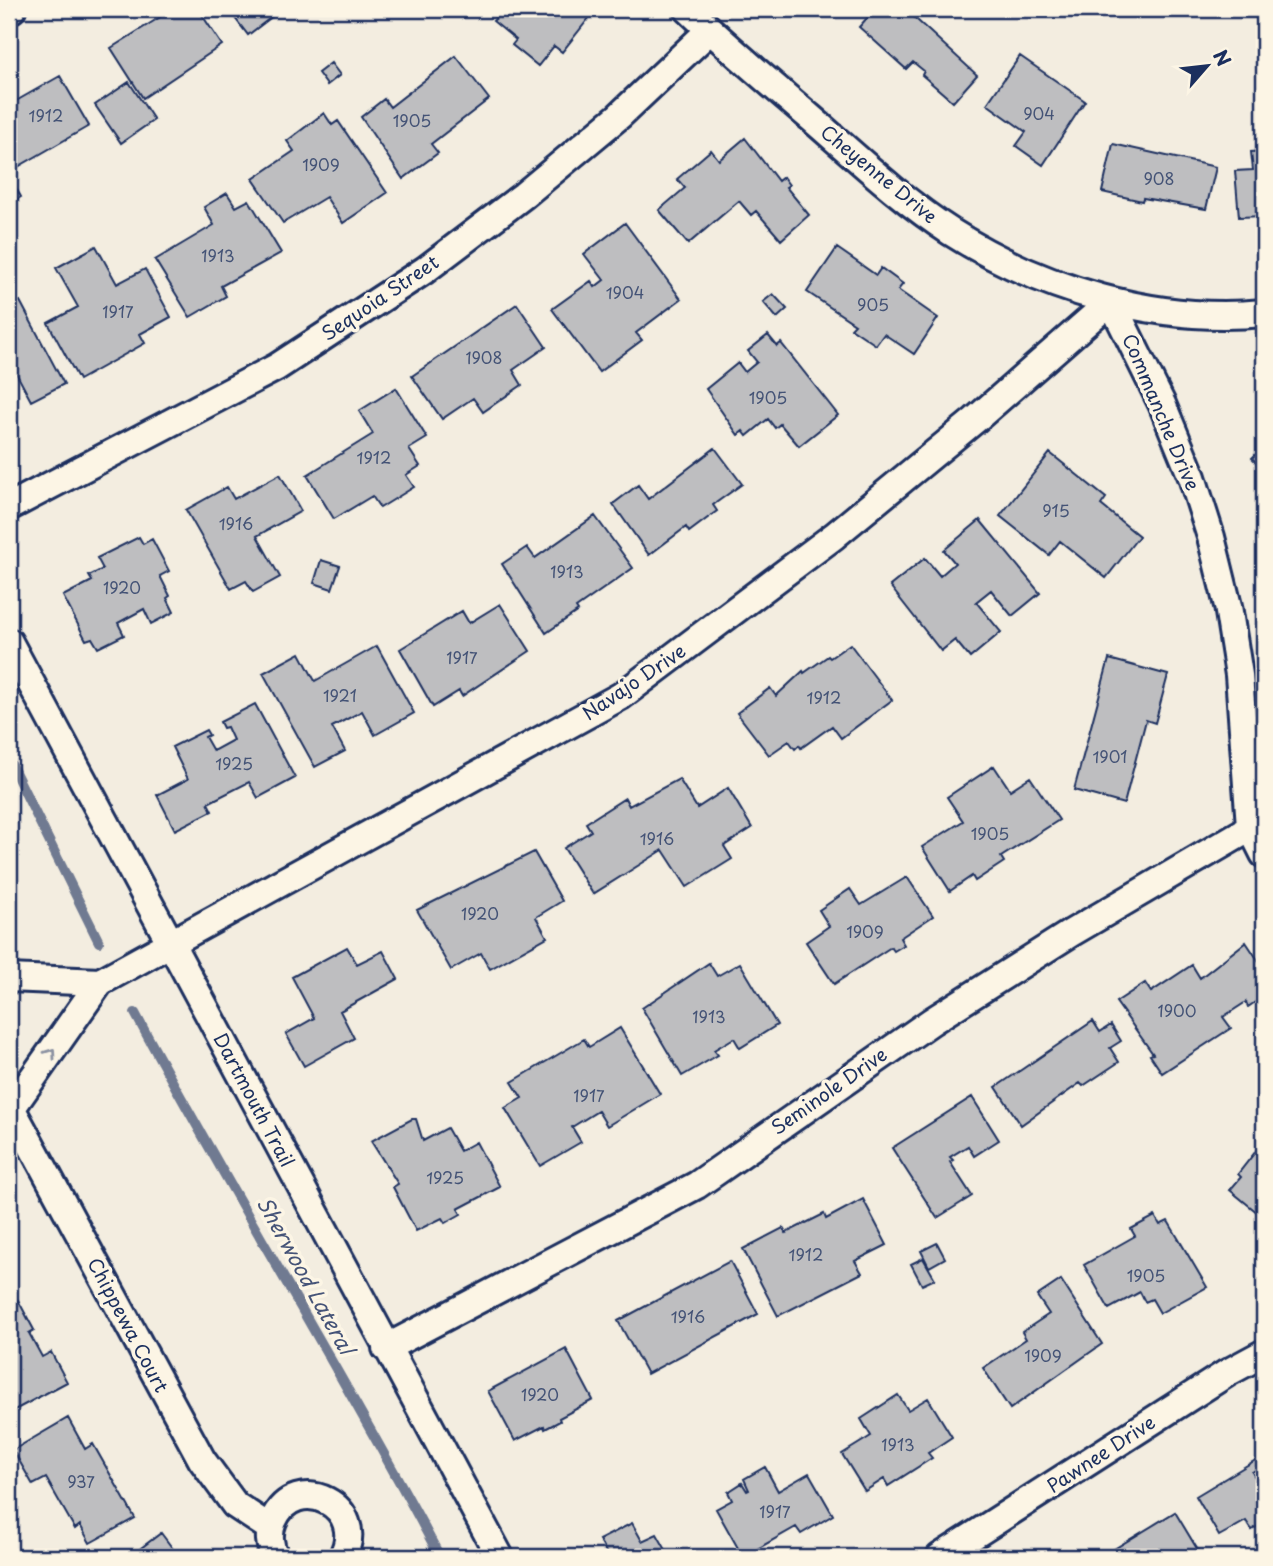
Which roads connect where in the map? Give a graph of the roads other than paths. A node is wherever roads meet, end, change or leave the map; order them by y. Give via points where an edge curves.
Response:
1 (688, 9) edge
2 (710, 30) junction
3 (1111, 301) junction
4 (1264, 313) edge
5 (9, 508) edge
6 (9, 642) edge
7 (1257, 823) edge
8 (1264, 854) edge
9 (171, 945) junction
10 (9, 978) edge
11 (100, 982) junction
12 (10, 1106) edge
13 (386, 1348) junction
14 (1264, 1353) edge
15 (270, 1528) junction
16 (276, 1557) edge
17 (342, 1557) edge
18 (500, 1557) edge
19 (940, 1557) edge

1 - 2 street, Cheyenne Drive
2 - 3 street, Cheyenne Drive via 899,194 951,232 1015,267
2 - 5 street, Sequoia Street via 619,116 425,270 277,367
3 - 4 street, Cheyenne Drive via 1183,312
3 - 7 street, Commanche Drive via 1162,404 1211,537 1228,606
3 - 9 street, Navajo Drive via 834,536 621,696
6 - 9 street, Dartmouth Trail
7 - 8 street, Commanche Drive
7 - 13 street, Seminole Drive via 932,1021 697,1185
9 - 11 street, Navajo Drive
9 - 13 street, Dartmouth Trail
10 - 11 street
12 -> 11 street, Navajo Drive
12 - 15 street, Chippewa Court via 202,1460 235,1505
13 - 18 street, Dartmouth Trail
14 - 19 street, Pawnee Drive
15 - 16 street
15 - 17 street via 287,1503 312,1496 326,1500 344,1517 348,1542

